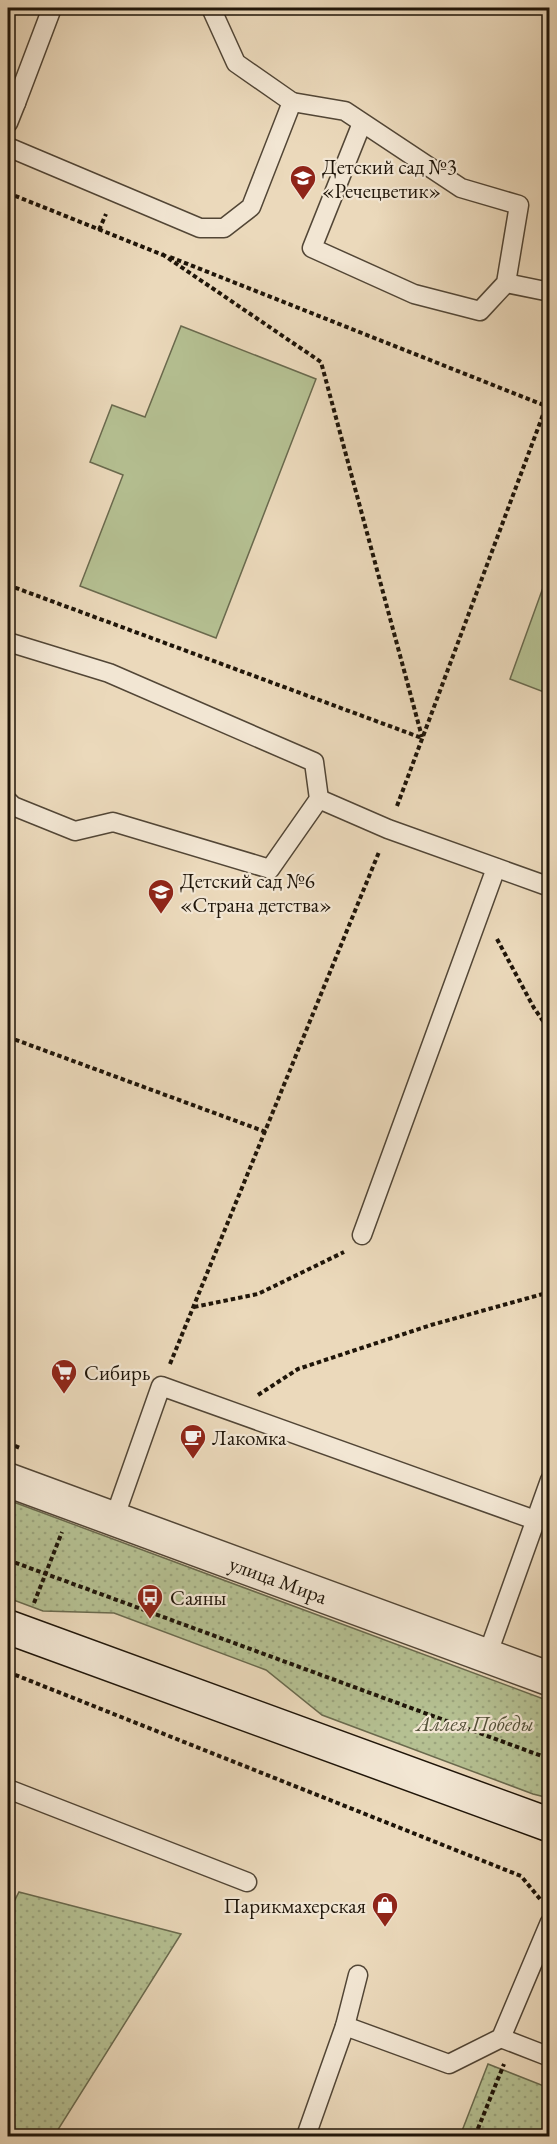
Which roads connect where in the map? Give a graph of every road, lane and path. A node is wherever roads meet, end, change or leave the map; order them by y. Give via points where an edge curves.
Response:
1 (52, 8) edge
2 (211, 8) edge
3 (12, 101) edge
4 (292, 102) junction
5 (8, 123) edge
6 (362, 123) junction
7 (8, 147) edge
8 (8, 194) edge
9 (162, 254) junction
10 (506, 283) junction
11 (549, 292) edge
12 (549, 396) edge
13 (546, 406) junction
14 (8, 585) edge
15 (8, 642) edge
16 (423, 739) junction
17 (319, 799) junction
18 (8, 801) edge
19 (388, 829) junction
20 (496, 868) junction
21 (549, 887) edge
22 (481, 909) junction
23 (549, 1031) edge
24 (8, 1037) edge
25 (266, 1132) junction
26 (362, 1235) joint
27 (549, 1292) edge
28 (194, 1307) junction
29 (161, 1386) junction
30 (232, 1412) junction
31 (8, 1480) edge
32 (549, 1480) edge
33 (73, 1504) junction
34 (114, 1519) junction
35 (535, 1520) junction
36 (8, 1560) edge
37 (45, 1574) junction
38 (15, 1630) edge
39 (487, 1656) junction
40 (8, 1672) edge
41 (549, 1679) edge
42 (549, 1759) edge
43 (8, 1790) edge
44 (549, 1825) edge
45 (246, 1882) dead end
46 (542, 1902) dead end
47 (549, 1922) edge
48 (358, 1975) dead end
49 (345, 2026) junction
50 (501, 2038) junction
51 (549, 2057) edge
52 (306, 2136) edge

1 - 3 lane
2 - 4 lane via 236,63
3 - 5 lane
4 - 6 lane via 345,111
4 - 7 lane via 251,207 224,228 200,228
6 - 10 lane via 461,188 519,205
6 - 10 lane via 312,248 414,294 480,311
8 - 9 path
9 - 13 path
9 - 16 path via 321,362
10 - 11 lane
12 - 13 path
13 - 16 path
14 - 16 path
15 - 17 lane via 109,673 314,762
16 - 19 path
17 - 18 lane via 270,869 113,822 75,831
17 - 19 lane
19 - 20 lane
19 - 25 path
20 - 21 lane
20 - 22 lane
22 - 23 path
22 - 26 lane
24 - 25 path
25 - 28 path
26 - 28 path via 345,1252 258,1294
27 - 30 path via 431,1325 298,1369
28 - 29 path
29 - 30 lane
29 - 34 lane
30 - 35 lane
31 - 33 street, улица Мира
32 - 35 lane
33 - 34 street, улица Мира
33 - 37 path
34 - 39 street, улица Мира
35 - 39 lane
36 - 37 path
37 - 38 path
37 - 42 path
38 - 44 street
39 - 41 street, улица Мира
40 - 46 path via 521,1876
43 - 45 lane
47 - 50 lane
48 - 49 lane
49 - 50 lane via 449,2064
49 - 52 lane
50 - 51 lane

